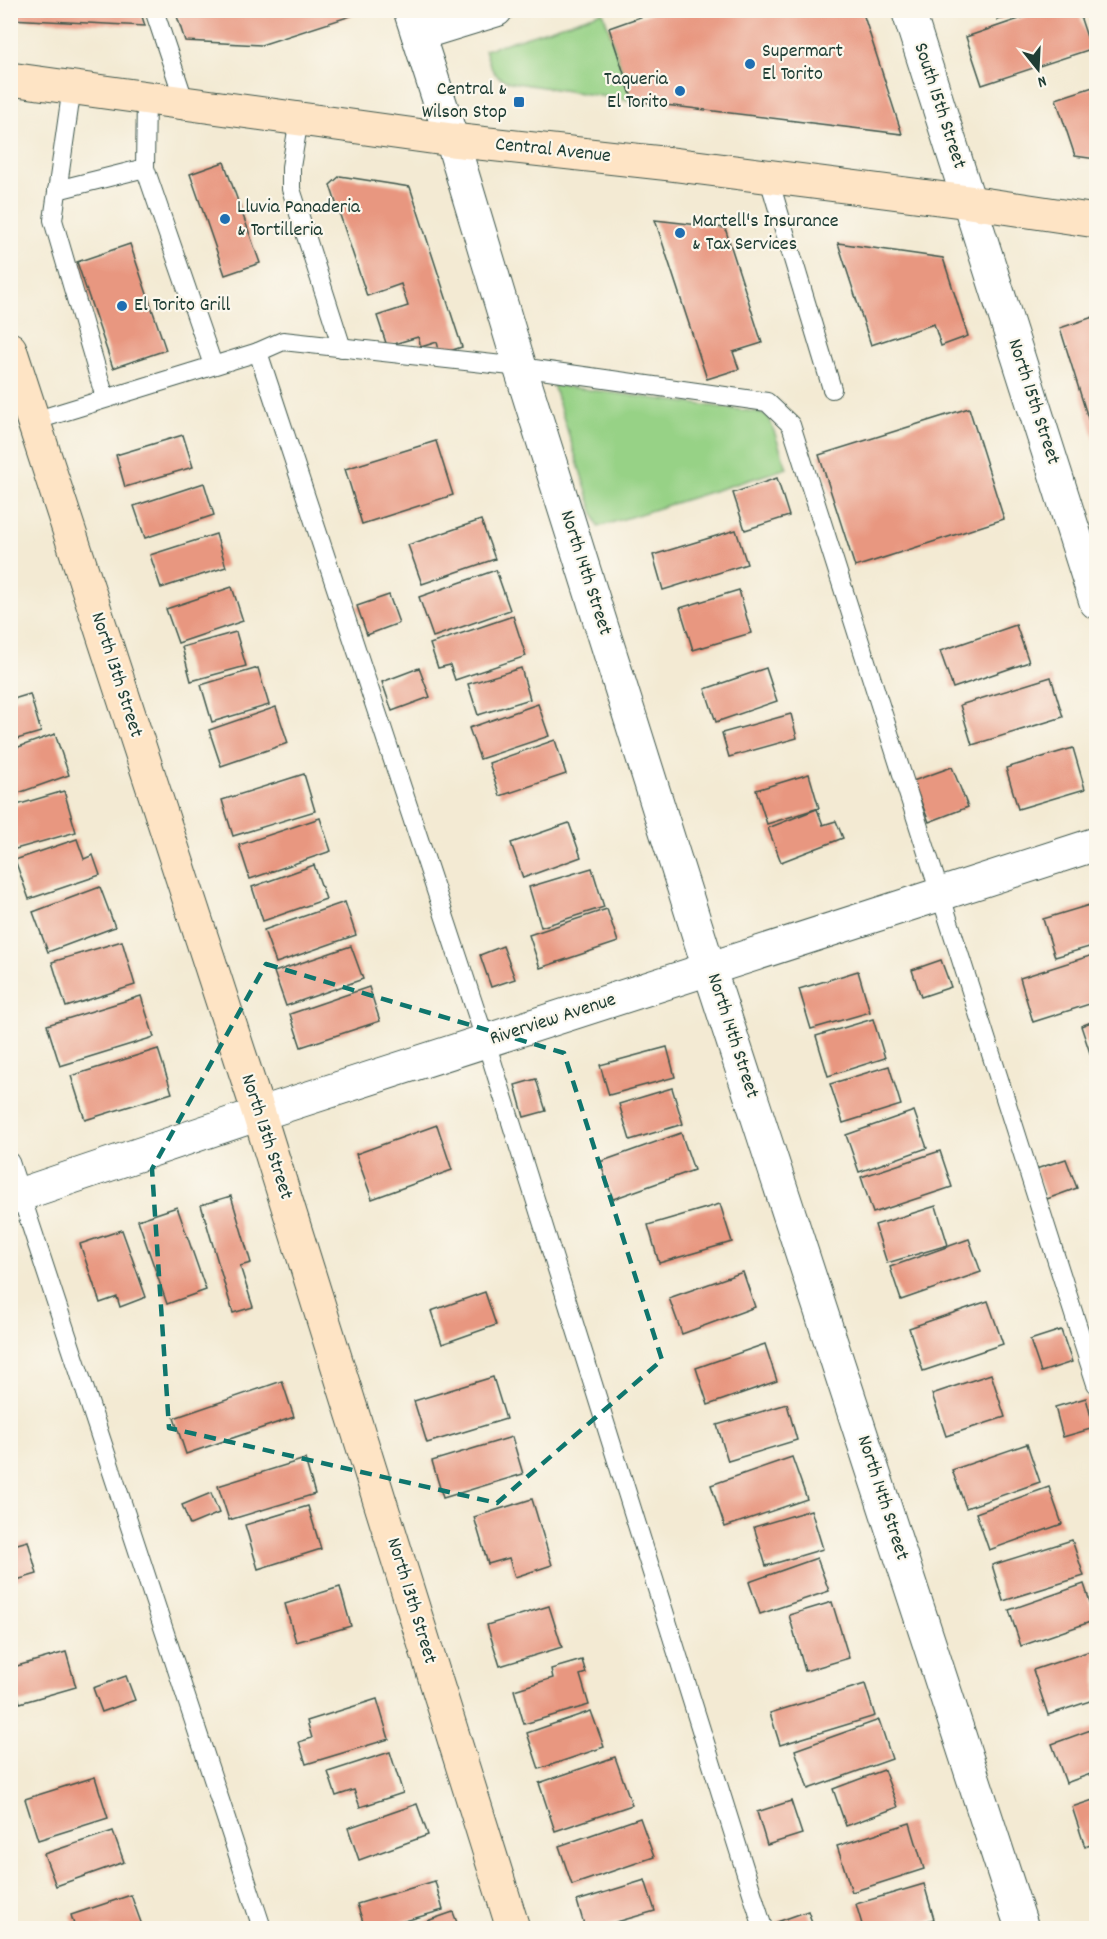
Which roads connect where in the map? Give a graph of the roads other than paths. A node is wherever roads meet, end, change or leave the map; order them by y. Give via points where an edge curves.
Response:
1 (154, 10) edge
2 (496, 10) edge
3 (908, 10) edge
4 (414, 22) edge
5 (10, 79) edge
6 (72, 87) junction
7 (146, 97) junction
8 (185, 103) junction
9 (299, 118) junction
10 (452, 140) junction
11 (145, 168) junction
12 (768, 176) junction
13 (57, 190) junction
14 (969, 202) junction
15 (1096, 221) edge
16 (342, 348) junction
17 (10, 349) edge
18 (258, 352) junction
19 (213, 365) junction
20 (520, 368) junction
21 (832, 389) dead end
22 (105, 398) junction
23 (34, 421) junction
24 (1096, 602) edge
25 (1096, 844) edge
26 (940, 896) junction
27 (710, 968) junction
28 (486, 1042) junction
29 (259, 1114) junction
30 (10, 1162) edge
31 (16, 1196) edge
32 (1096, 1384) edge
33 (262, 1929) edge
34 (513, 1929) edge
35 (763, 1929) edge
36 (1022, 1929) edge

1 - 8 lane
2 - 4 street
3 - 14 street, South 15th Street
4 - 10 street, North 14th Street
5 - 6 street, Central Avenue
6 - 7 street, Central Avenue
6 - 13 lane
7 - 8 street, Central Avenue
7 - 11 lane
8 - 9 street, Central Avenue
9 - 10 street, Central Avenue
9 - 16 lane via 291,189
10 - 12 street, Central Avenue
10 - 20 street, North 14th Street
11 - 13 lane
11 - 19 lane
12 - 14 street, Central Avenue
12 - 21 lane
13 - 22 lane via 52,220
14 - 15 street, Central Avenue
14 - 24 street, North 15th Street
16 - 18 lane via 283,341
16 - 20 lane
17 - 23 street, North 13th Street
18 - 19 lane
18 - 28 lane
19 - 22 lane
20 - 26 lane via 767,402 791,425
20 - 27 street, North 14th Street
22 - 23 lane
23 - 29 street, North 13th Street
25 - 26 street, Riverview Avenue
26 - 27 street, Riverview Avenue
26 - 32 lane
27 - 28 street, Riverview Avenue
27 - 36 street, North 14th Street
28 - 29 street, Riverview Avenue
28 - 35 lane
29 - 31 street, Riverview Avenue
29 - 34 street, North 13th Street
30 - 31 lane
31 - 33 lane

